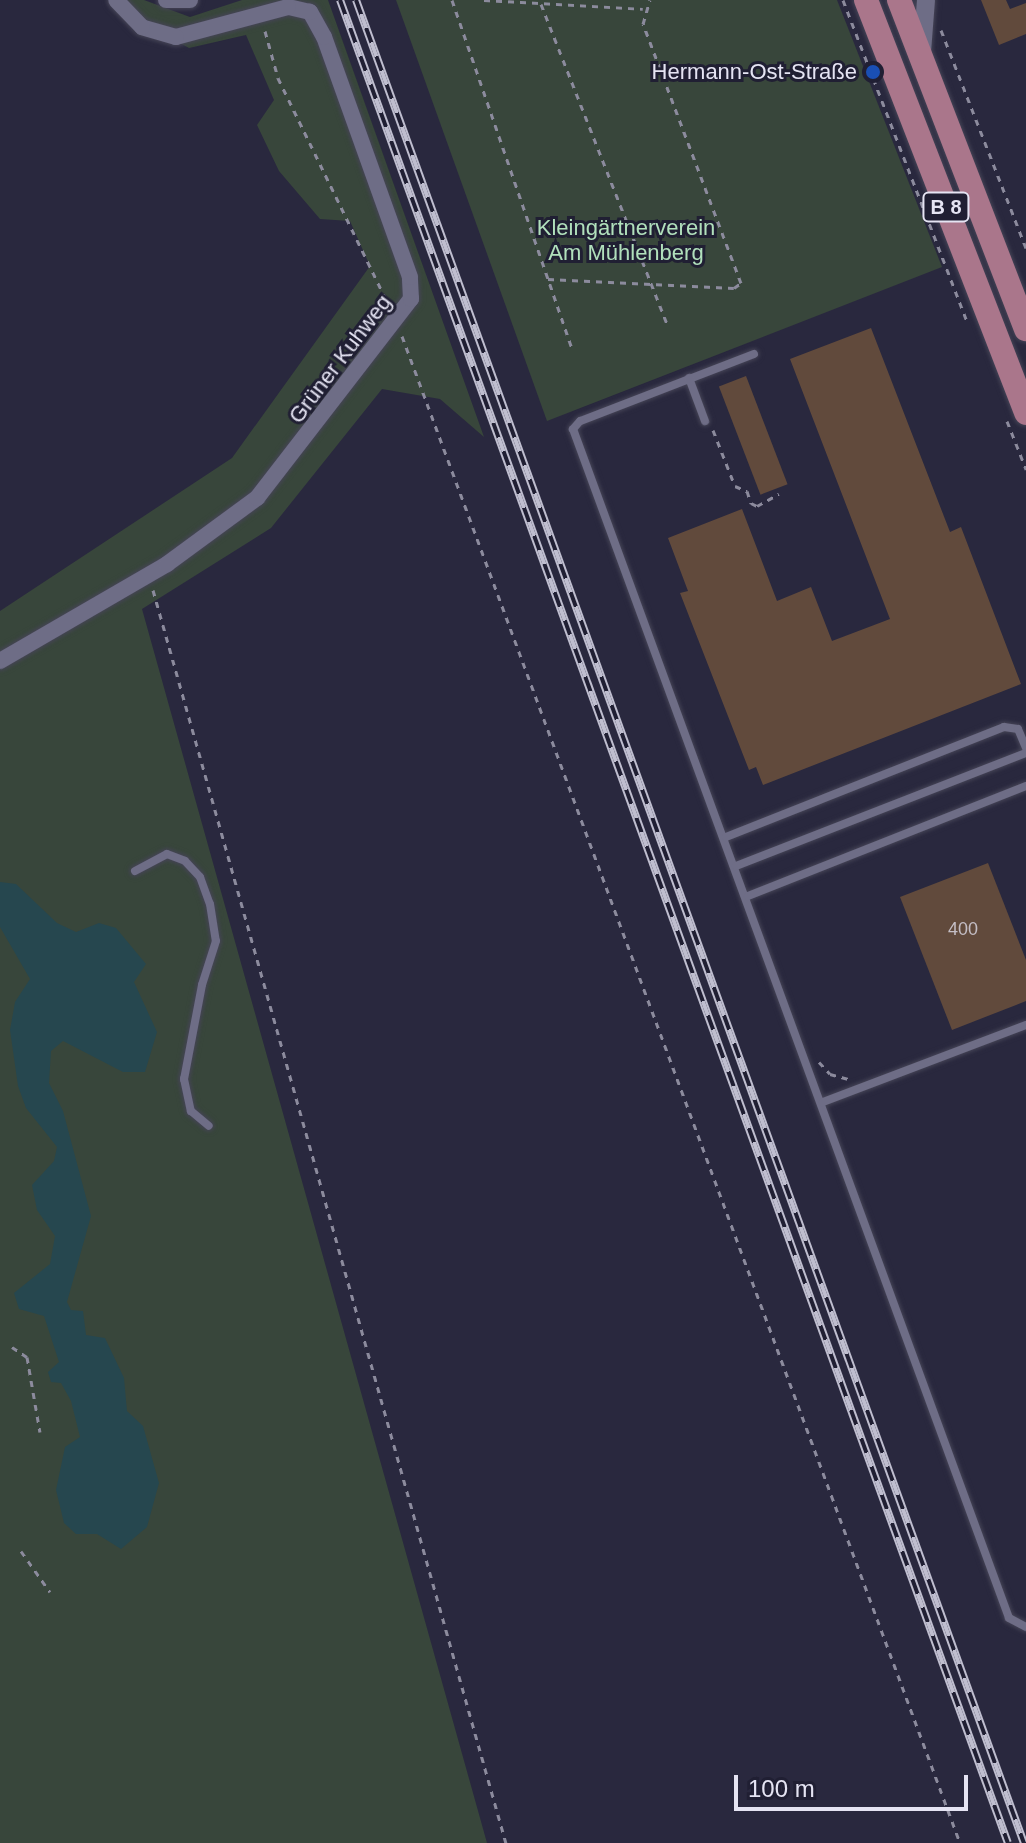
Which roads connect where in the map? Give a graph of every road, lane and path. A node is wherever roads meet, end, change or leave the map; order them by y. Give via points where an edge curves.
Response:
1 (116, 0) edge
2 (166, 0) edge
3 (190, 0) edge
4 (450, 0) edge
5 (484, 0) edge
6 (650, 0) edge
7 (843, 0) edge
8 (866, 0) edge
9 (899, 0) edge
10 (926, 0) edge
11 (541, 4) junction
12 (643, 9) junction
13 (261, 15) junction
14 (941, 29) dead end
15 (922, 59) junction
16 (1026, 248) edge
17 (548, 279) junction
18 (652, 284) junction
19 (397, 321) junction
20 (968, 322) dead end
21 (667, 324) dead end
22 (1026, 329) edge
23 (572, 349) dead end
24 (754, 354) dead end
25 (689, 378) junction
26 (1014, 412) edge
27 (705, 421) joint
28 (1026, 469) edge
29 (779, 494) dead end
30 (149, 575) junction
31 (0, 661) edge
32 (1026, 751) edge
33 (1026, 786) edge
34 (726, 837) junction
35 (736, 866) junction
36 (135, 871) dead end
37 (748, 896) junction
38 (1026, 1025) edge
39 (815, 1058) dead end
40 (854, 1079) dead end
41 (823, 1102) junction
42 (209, 1126) dead end
43 (12, 1347) dead end
44 (40, 1432) dead end
45 (21, 1551) dead end
46 (50, 1592) dead end
47 (1026, 1627) edge
48 (506, 1843) edge
49 (960, 1843) edge

1 - 13 street, Grüner Kuhweg via 142,27 176,37
2 - 3 street
4 - 17 path
5 - 11 path
6 - 12 path
7 - 20 path
8 - 26 main road, B 8
9 - 15 main road, B 8
10 - 15 street
11 - 12 path
11 - 18 path
12 - 18 path via 643,24 741,277 734,288
13 - 19 path via 278,78
13 - 19 street, Grüner Kuhweg via 301,7 319,22 410,277 411,299
14 - 16 path
15 - 22 main road, B 8
17 - 18 path
17 - 23 path
18 - 21 path
19 - 30 street, Grüner Kuhweg via 264,492 210,537
19 - 49 path
24 - 25 lane
25 - 27 lane
25 - 34 lane via 580,421 573,429
26 - 28 path
27 - 29 path via 735,486 747,491 757,506
30 - 31 street, Grüner Kuhweg
30 - 48 path
32 - 34 lane via 1018,729 1004,727
32 - 35 lane
33 - 37 lane
34 - 35 lane
35 - 37 lane
36 - 42 lane via 167,854 176,857 200,877 210,904 216,941 184,1079 191,1111
37 - 41 lane
38 - 41 lane
39 - 40 path via 830,1074
41 - 47 lane via 1009,1618
43 - 44 path via 27,1357
45 - 46 path

